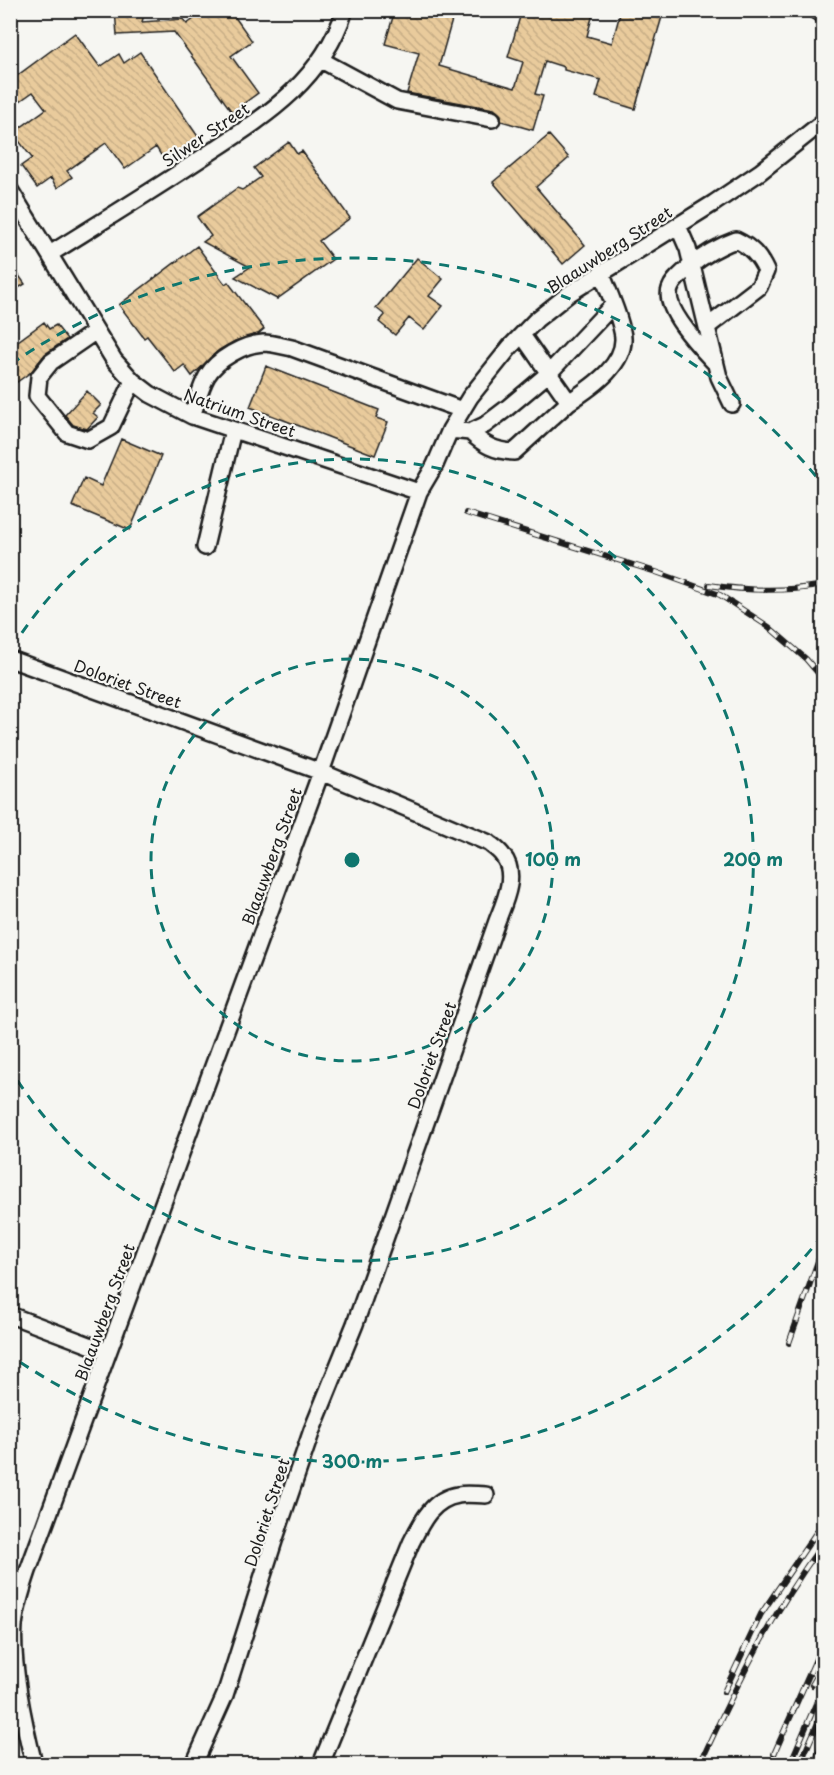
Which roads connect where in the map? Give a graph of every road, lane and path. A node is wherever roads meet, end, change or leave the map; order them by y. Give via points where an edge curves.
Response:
1 (345, 10) edge
2 (815, 10) edge
3 (824, 16) edge
4 (321, 60) junction
5 (492, 119) dead end
6 (824, 121) edge
7 (10, 190) edge
8 (678, 226) junction
9 (50, 254) junction
10 (692, 265) junction
11 (601, 272) junction
12 (613, 304) junction
13 (707, 327) junction
14 (96, 331) junction
15 (522, 334) junction
16 (714, 362) junction
17 (549, 374) junction
18 (133, 381) junction
19 (569, 402) junction
20 (732, 404) dead end
21 (462, 410) junction
22 (192, 416) junction
23 (233, 430) junction
24 (450, 430) junction
25 (470, 432) junction
26 (419, 492) junction
27 (205, 547) dead end
28 (10, 659) edge
29 (321, 772) junction
30 (10, 1316) edge
31 (108, 1352) junction
32 (486, 1495) dead end
33 (34, 1764) edge
34 (194, 1764) edge
35 (321, 1764) edge

1 - 4 street, Silwer Street
2 - 3 street
4 - 5 street via 397,101
4 - 9 street, Silwer Street via 286,100 264,117
6 - 8 street, Blaauwberg Street via 760,172
7 - 9 street, Natrium Street
8 - 10 street
8 - 11 street, Blaauwberg Street
9 - 14 street, Natrium Street
10 - 13 street
10 - 13 street via 736,240 761,259 766,271 759,287
10 - 16 street via 669,290 669,300
11 - 12 street
11 - 15 street, Blaauwberg Street via 570,292
12 - 17 street
12 - 19 street via 622,331 621,351 598,381
13 - 16 street
14 - 18 street, Natrium Street
14 - 18 street via 51,362 39,377 37,396 67,433 88,440 111,427
15 - 17 street
15 - 21 street, Blaauwberg Street
16 - 20 street
17 - 19 street
17 - 25 street via 485,425
18 - 22 street, Natrium Street via 166,405
19 - 25 street via 514,452 486,446
21 - 22 street via 292,348 262,343 231,354 212,368
21 - 24 street, Blaauwberg Street
22 - 23 street, Natrium Street
23 - 26 street, Natrium Street
23 - 27 street
24 - 25 street
24 - 26 street, Blaauwberg Street
26 - 29 street, Blaauwberg Street
28 - 29 street, Doloriet Street
29 - 31 street, Blaauwberg Street
29 - 34 street, Doloriet Street via 489,843 505,857 509,887 356,1324 308,1441 225,1695
30 - 31 street
31 - 33 street, Blaauwberg Street via 20,1595 14,1647 20,1702
32 - 35 street via 456,1495 438,1503 423,1517

